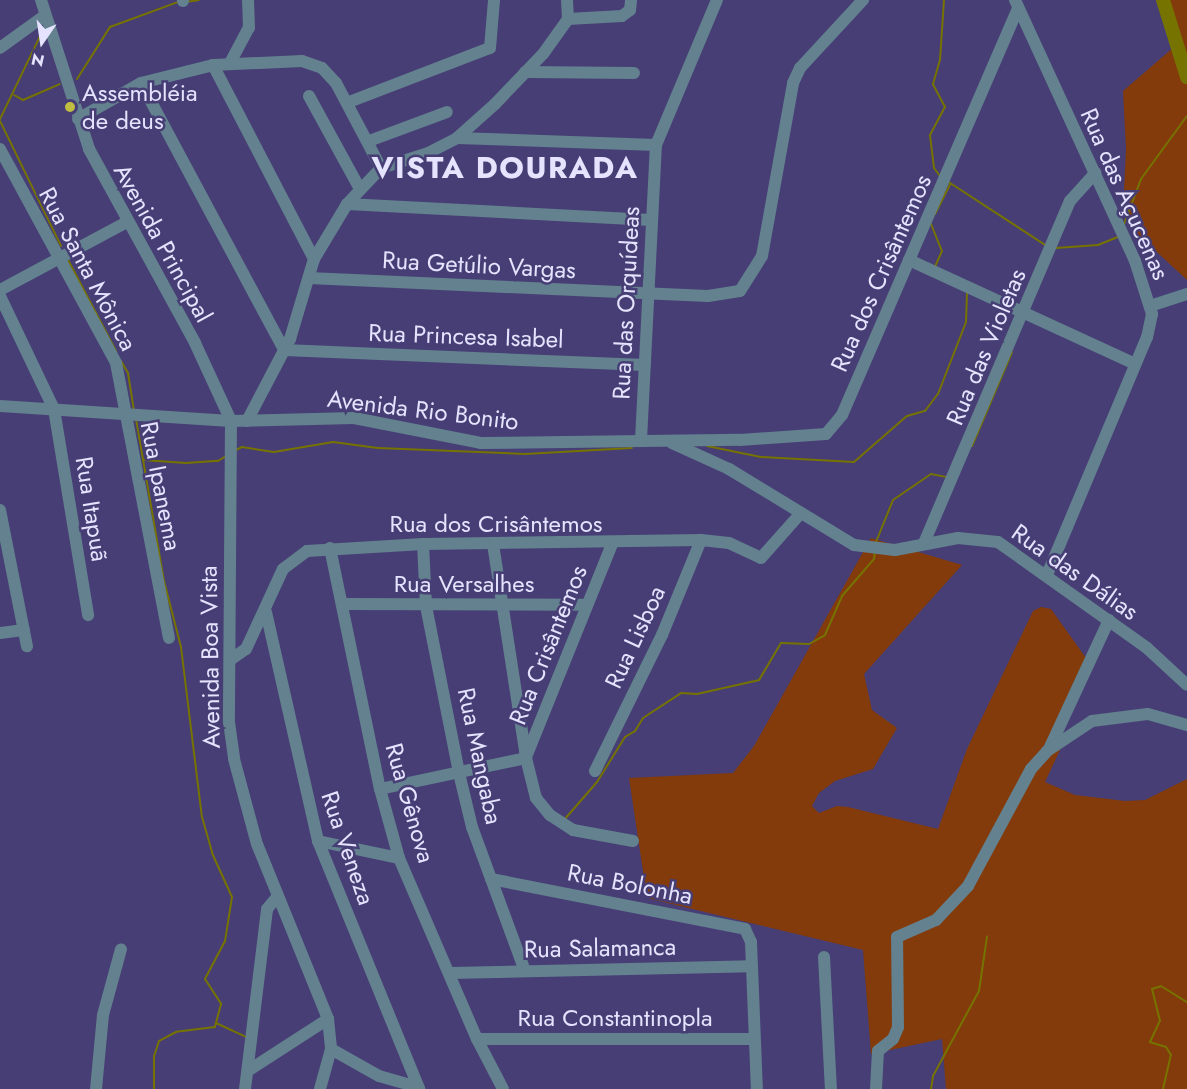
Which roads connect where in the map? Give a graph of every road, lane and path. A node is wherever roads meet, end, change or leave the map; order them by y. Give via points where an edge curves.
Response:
1 (41, 0) edge
2 (248, 0) edge
3 (494, 0) edge
4 (567, 0) edge
5 (631, 0) edge
6 (717, 0) edge
7 (863, 0) edge
8 (1016, 4) edge
9 (44, 16) junction
10 (568, 19) junction
11 (0, 48) edge
12 (230, 63) junction
13 (213, 65) junction
14 (525, 72) junction
15 (634, 73) dead end
16 (141, 82) junction
17 (309, 96) dead end
18 (349, 102) junction
19 (447, 112) dead end
20 (78, 119) junction
21 (458, 138) junction
22 (369, 141) junction
23 (656, 145) junction
24 (0, 149) edge
25 (381, 168) junction
26 (1095, 173) junction
27 (360, 189) junction
28 (347, 204) junction
29 (651, 220) junction
30 (127, 222) junction
31 (58, 257) junction
32 (314, 260) junction
33 (909, 260) junction
34 (309, 278) junction
35 (0, 290) edge
36 (646, 293) junction
37 (1187, 294) edge
38 (0, 296) edge
39 (1150, 306) junction
40 (1022, 312) junction
41 (284, 350) junction
42 (645, 364) junction
43 (1135, 364) junction
44 (0, 406) edge
45 (54, 409) junction
46 (126, 413) junction
47 (231, 421) junction
48 (247, 421) junction
49 (643, 440) junction
50 (664, 440) junction
51 (0, 510) edge
52 (800, 514) junction
53 (701, 540) junction
54 (423, 543) junction
55 (924, 543) junction
56 (493, 544) junction
57 (612, 544) junction
58 (330, 548) junction
59 (1047, 575) junction
60 (343, 604) junction
61 (586, 605) junction
62 (426, 606) junction
63 (503, 606) junction
64 (266, 612) junction
65 (88, 615) dead end
66 (1109, 620) junction
67 (24, 630) junction
68 (0, 633) edge
69 (169, 638) dead end
70 (27, 646) dead end
71 (230, 660) junction
72 (1187, 685) edge
73 (1187, 725) edge
74 (1047, 751) junction
75 (526, 758) junction
76 (595, 771) dead end
77 (459, 773) junction
78 (380, 789) junction
79 (318, 841) junction
80 (633, 841) dead end
81 (399, 858) junction
82 (491, 879) junction
83 (277, 897) junction
84 (121, 949) dead end
85 (824, 957) dead end
86 (751, 966) junction
87 (525, 971) junction
88 (450, 973) junction
89 (328, 1019) junction
90 (754, 1039) junction
91 (477, 1040) junction
92 (331, 1049) junction
93 (249, 1070) junction
94 (419, 1088) edge
95 (96, 1089) edge
96 (245, 1089) edge
97 (320, 1089) edge
98 (503, 1089) edge
99 (757, 1089) edge
100 (831, 1089) edge
101 (876, 1089) edge

1 - 9 street, Avenida Principal
2 - 12 street via 249,28
3 - 18 street via 492,45 480,54
4 - 10 street
5 - 10 street via 630,10 622,16
6 - 23 street, Rua das Orquídeas
7 - 36 street, Rua Getúlio Vargas via 800,68 793,83 762,256 749,284 724,296
8 - 26 street, Rua das Açucenas
8 - 33 street, Rua dos Crisântemos
9 - 11 street
9 - 20 street, Avenida Principal
10 - 14 street
12 - 13 street
12 - 18 street via 285,59 314,64 328,74
13 - 16 street
13 - 32 street
14 - 15 street
14 - 21 street
16 - 20 street
16 - 41 street
17 - 27 street
18 - 22 street
19 - 22 street
20 - 30 street, Avenida Principal
21 - 23 street
21 - 25 street
22 - 25 street
23 - 29 street, Rua das Orquídeas
24 - 31 street, Rua Santa Mônica
25 - 27 street
26 - 39 street, Rua das Açucenas via 1135,261
26 - 40 street, Rua das Violetas via 1070,201
27 - 28 street
28 - 29 street
28 - 32 street
29 - 36 street, Rua das Orquídeas
30 - 31 street
30 - 47 street, Avenida Principal
31 - 35 street
31 - 46 street, Rua Santa Mônica via 116,363
32 - 34 street
33 - 40 street
33 - 50 street, Rua dos Crisântemos via 833,429 815,437
34 - 36 street, Rua Getúlio Vargas
34 - 41 street
36 - 42 street, Rua das Orquídeas
37 - 39 street
38 - 45 street, Rua Itapuã
39 - 43 street, Rua das Açucenas via 1152,323
40 - 43 street
40 - 55 street, Rua das Violetas
41 - 42 street, Rua Princesa Isabel
41 - 48 street
42 - 49 street, Rua das Orquídeas
43 - 59 street, Rua das Açucenas
44 - 45 street, Avenida Rio Bonito
45 - 46 street, Avenida Rio Bonito
45 - 65 street, Rua Itapuã
46 - 47 street, Avenida Rio Bonito
46 - 69 street, Rua Ipanema
47 - 48 street, Avenida Rio Bonito
47 - 71 street, Avenida Boa Vista via 227,519
48 - 49 street, Avenida Rio Bonito via 354,418 481,443
49 - 50 street, Rua dos Crisântemos
50 - 52 street, Rua das Dálias via 729,469
51 - 67 street
52 - 53 street, Rua dos Crisântemos via 761,558 729,543
52 - 55 street, Rua das Dálias via 839,538 869,549 895,550
53 - 57 street, Rua dos Crisântemos
53 - 76 street, Rua Lisboa via 662,635
54 - 56 street, Rua dos Crisântemos
54 - 58 street, Rua dos Crisântemos
54 - 62 street, Rua Mangaba
55 - 59 street, Rua das Dálias via 987,538 1010,548
56 - 57 street, Rua dos Crisântemos
56 - 63 street
57 - 61 street, Rua Crisântemos
58 - 60 street, Rua Gênova
58 - 64 street, Rua dos Crisântemos via 307,551 289,563 278,578
59 - 66 street, Rua das Dálias
60 - 62 street, Rua Versalhes
60 - 78 street, Rua Gênova
61 - 63 street, Rua Versalhes
61 - 75 street, Rua Crisântemos
62 - 63 street, Rua Versalhes
62 - 77 street, Rua Mangaba
63 - 75 street
64 - 71 street, Rua dos Crisântemos via 242,655
64 - 79 street, Rua Veneza
66 - 72 street, Rua das Dálias
66 - 74 street
67 - 68 street
67 - 70 street
71 - 83 street, Avenida Boa Vista via 229,722 234,759 257,844
73 - 74 street via 1148,714 1109,717 1081,726
74 - 101 street via 1016,790 968,886 936,920 897,937 898,1027 892,1039 878,1051
75 - 77 street, Rua Crisântemos
75 - 80 street via 536,798 561,824 587,834
77 - 78 street, Rua Crisântemos
77 - 82 street, Rua Mangaba via 472,827
78 - 81 street, Rua Gênova
79 - 81 street
79 - 94 street, Rua Veneza
81 - 88 street, Rua Gênova
82 - 86 street, Rua Bolonha via 737,925 749,934
82 - 87 street, Rua Mangaba
83 - 89 street, Avenida Boa Vista
83 - 93 street via 267,909
84 - 95 street via 100,1030
85 - 100 street
86 - 87 street, Rua Salamanca
86 - 90 street
87 - 88 street, Rua Salamanca
88 - 91 street, Rua Gênova
89 - 92 street, Avenida Boa Vista
89 - 93 street
90 - 91 street, Rua Constantinopla
90 - 99 street
91 - 98 street, Rua Gênova
92 - 94 street via 379,1076
92 - 97 street, Avenida Boa Vista
93 - 96 street

